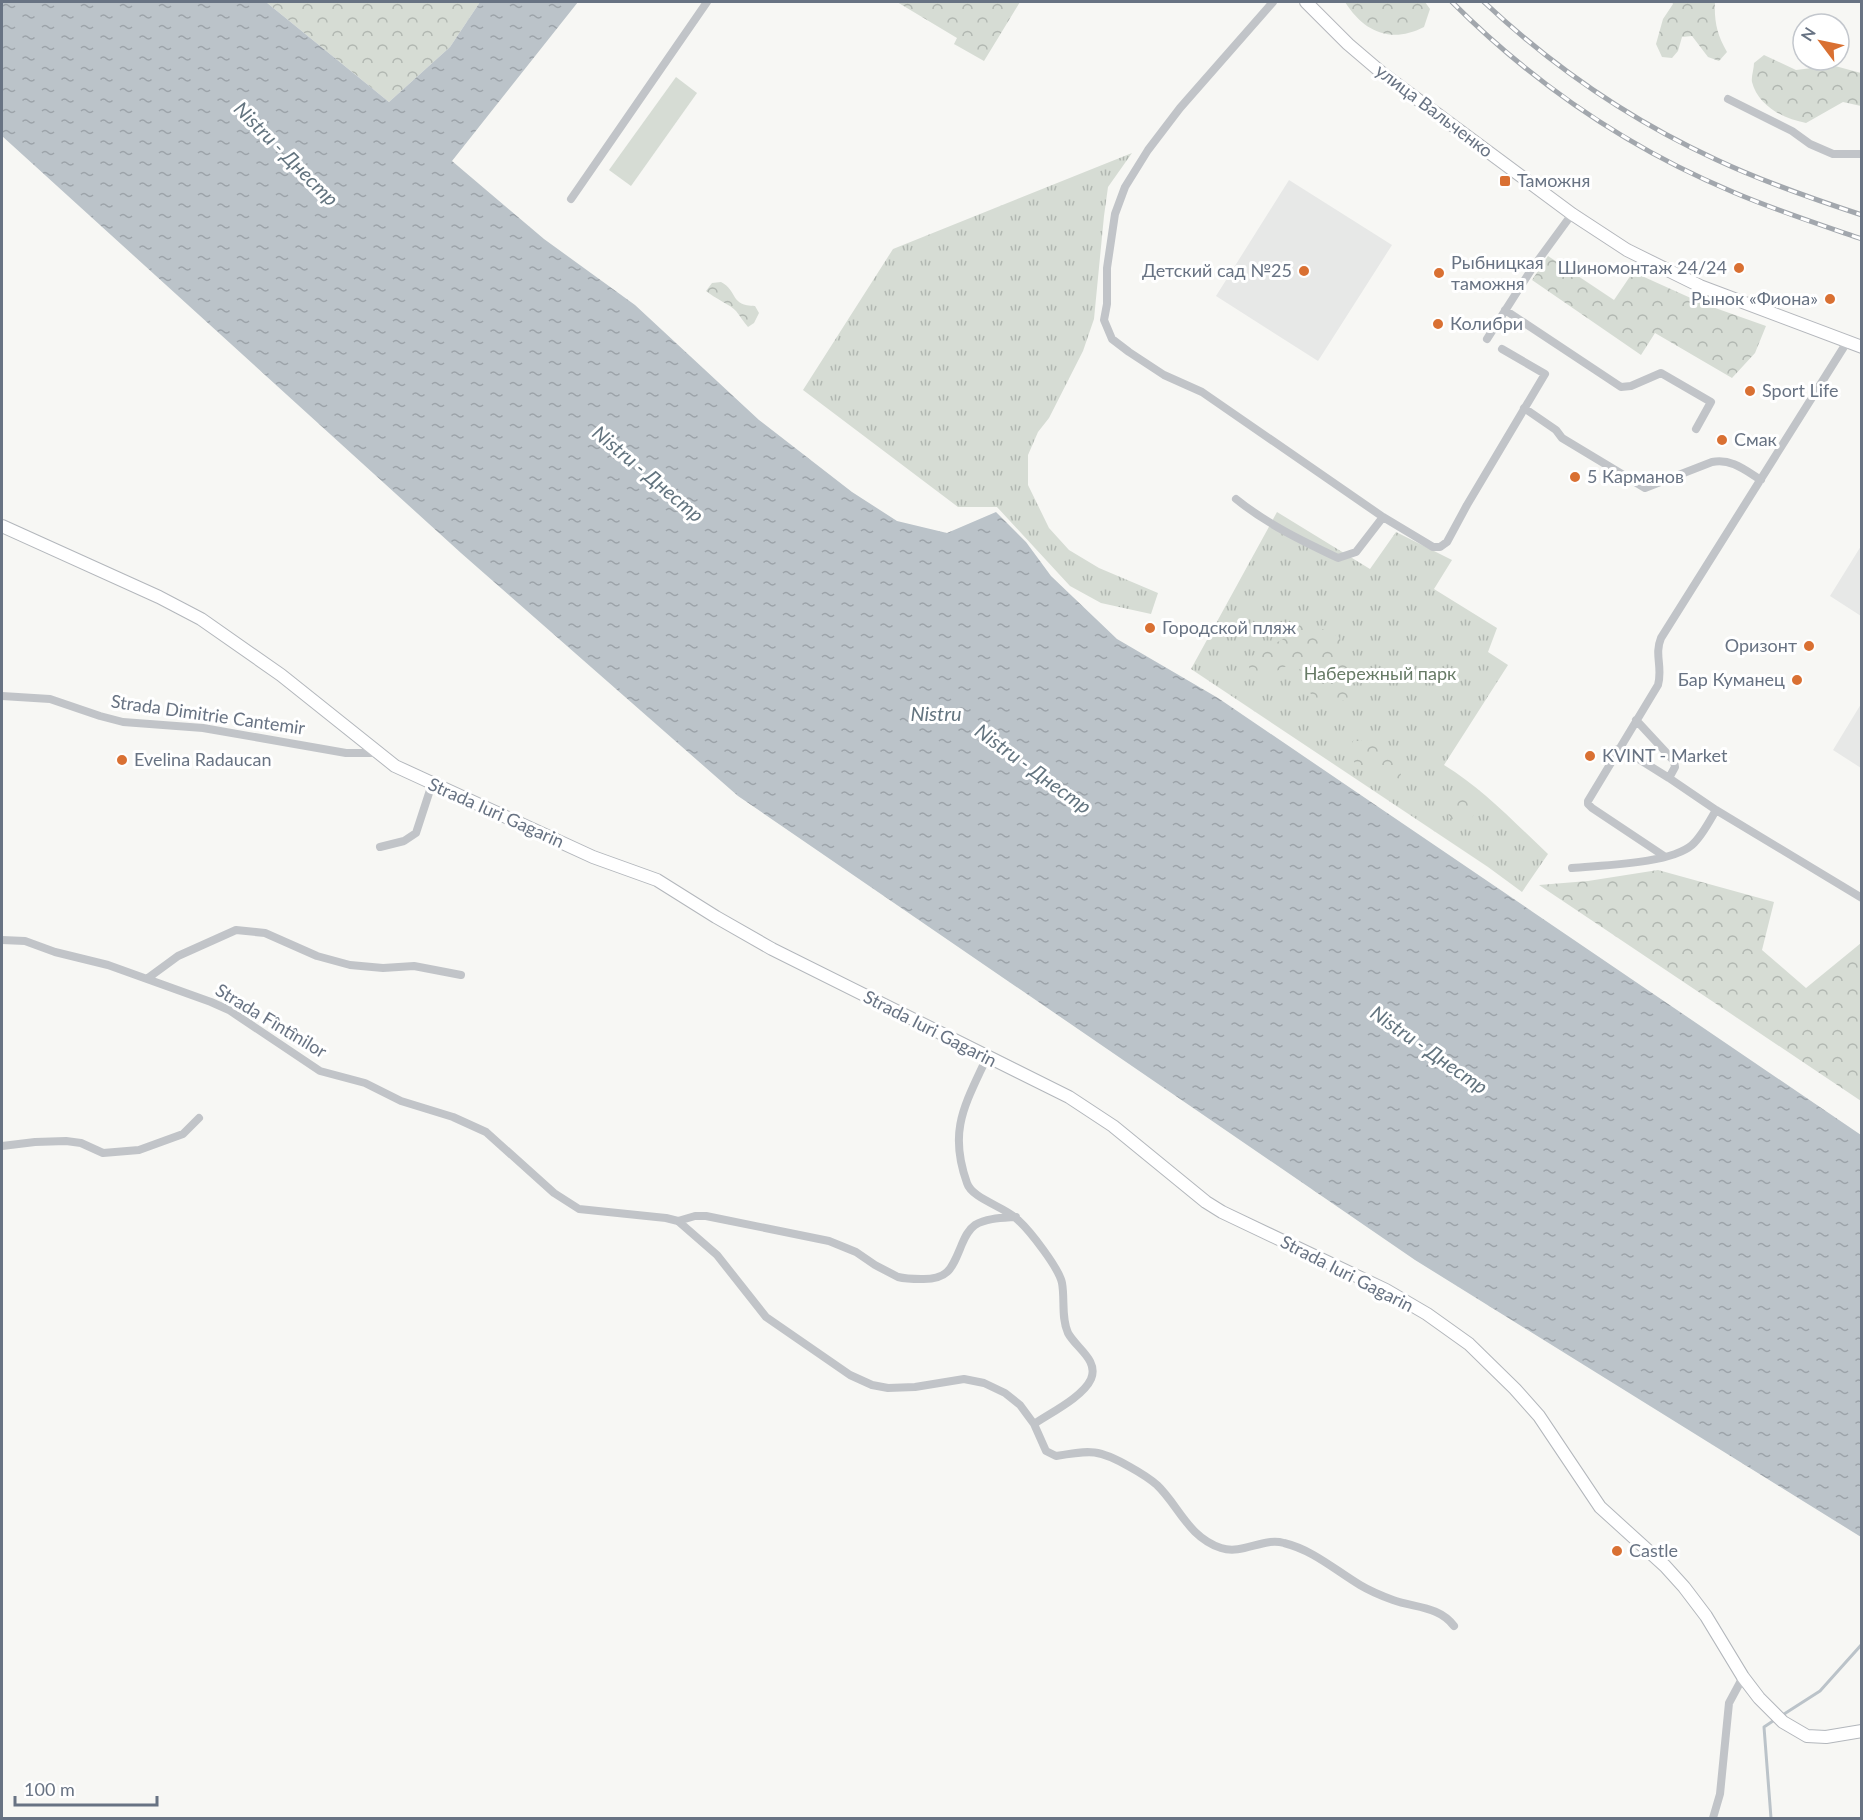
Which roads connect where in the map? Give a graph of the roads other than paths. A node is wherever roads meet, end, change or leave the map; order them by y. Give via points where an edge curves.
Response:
1 (707, 2) edge
2 (1273, 2) edge
3 (1306, 2) edge
4 (1728, 99) dead end
5 (1862, 154) edge
6 (571, 199) dead end
7 (1572, 214) junction
8 (1506, 310) junction
9 (1487, 339) dead end
10 (1847, 342) junction
11 (1862, 347) edge
12 (1502, 349) dead end
13 (1524, 408) junction
14 (1696, 429) dead end
15 (1761, 480) junction
16 (1236, 499) dead end
17 (1383, 517) junction
18 (2, 526) edge
19 (2, 696) edge
20 (1636, 720) junction
21 (1618, 749) junction
22 (377, 753) junction
23 (1669, 778) junction
24 (432, 784) junction
25 (1716, 810) junction
26 (380, 847) dead end
27 (1664, 856) junction
28 (1572, 868) dead end
29 (1862, 898) edge
30 (2, 934) edge
31 (14, 939) junction
32 (2, 940) edge
33 (461, 975) dead end
34 (148, 978) junction
35 (987, 1057) junction
36 (199, 1118) dead end
37 (2, 1146) edge
38 (1016, 1217) junction
39 (678, 1221) junction
40 (1034, 1424) junction
41 (1454, 1626) dead end
42 (1743, 1677) junction
43 (1862, 1731) edge
44 (1713, 1818) edge

1 - 6 street
2 - 17 street via 1180,108 1125,187 1115,214 1104,320 1112,339 1129,352 1164,375 1202,392
3 - 7 main road, улица Вальченко via 1382,73
4 - 5 street via 1833,154
7 - 8 street
7 - 10 main road, улица Вальченко via 1671,273
8 - 9 street
8 - 14 street via 1621,387 1661,373 1711,402
10 - 11 main road, улица Вальченко
10 - 15 street
12 - 13 street via 1545,374
13 - 15 street via 1562,438 1645,488 1723,460
13 - 17 street via 1447,542 1433,547
15 - 20 street via 1661,638 1657,648 1660,677
16 - 17 street via 1280,530 1338,558 1356,552
18 - 22 main road, Strada Iuri Gagarin via 201,619 281,675
19 - 22 street, Strada Dimitrie Cantemir via 50,699 123,722 214,730 346,753
20 - 21 street
20 - 23 street via 1674,761
21 - 23 street
21 - 27 street via 1588,804
22 - 24 main road, Strada Iuri Gagarin
23 - 25 street
24 - 26 street via 416,833 404,842
24 - 35 main road, Strada Iuri Gagarin via 592,857 670,886 772,950
25 - 27 street via 1691,846
25 - 29 street
27 - 28 street
30 - 31 street
31 - 32 street, Strada Fîntînilor
31 - 34 street, Strada Fîntînilor
33 - 34 street via 414,966 350,965 317,956 266,933 236,930 178,956
34 - 39 street, Strada Fîntînilor via 228,1010 320,1071 365,1083 401,1101 486,1132 579,1209
35 - 38 street via 962,1113 959,1146 970,1190
35 - 42 main road, Strada Iuri Gagarin via 1100,1116 1222,1212 1386,1290 1469,1344 1539,1416 1600,1507 1684,1587
36 - 37 street via 183,1134 139,1150 103,1153 66,1141
38 - 39 street via 976,1225 965,1236 949,1272 935,1280 898,1277 844,1246 800,1235 706,1216
38 - 40 street via 1062,1281 1067,1331 1093,1368 1085,1389
39 - 40 street via 717,1255 766,1317 850,1375 888,1388 915,1388 964,1379 984,1383 1012,1397
40 - 41 street via 1051,1455 1105,1454 1157,1484 1178,1514 1196,1532 1220,1547 1236,1549 1282,1542 1316,1556 1362,1587 1438,1612
42 - 43 main road, Strada Iuri Gagarin via 1783,1722 1807,1736
42 - 44 street via 1726,1717 1725,1764

